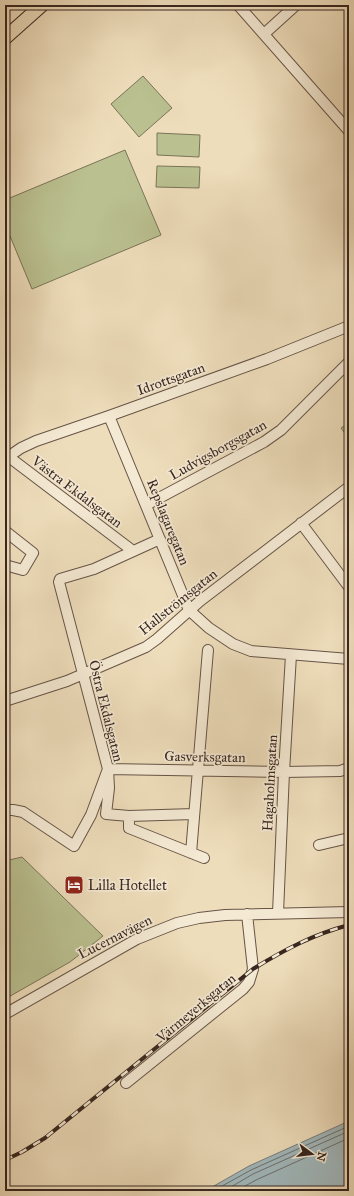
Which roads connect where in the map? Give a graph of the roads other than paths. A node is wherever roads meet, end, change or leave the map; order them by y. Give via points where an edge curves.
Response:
1 (42, 5) edge
2 (238, 5) edge
3 (296, 5) edge
4 (264, 34) junction
5 (5, 38) edge
6 (349, 131) edge
7 (348, 327) edge
8 (349, 362) edge
9 (109, 416) junction
10 (6, 457) edge
11 (349, 487) edge
12 (146, 505) junction
13 (301, 523) junction
14 (5, 531) edge
15 (160, 539) junction
16 (133, 551) junction
17 (5, 565) edge
18 (349, 587) edge
19 (189, 610) junction
20 (208, 650) dead end
21 (291, 655) junction
22 (349, 659) edge
23 (83, 675) junction
24 (5, 700) edge
25 (349, 768) edge
26 (108, 769) junction
27 (198, 771) junction
28 (284, 772) junction
29 (5, 810) edge
30 (194, 814) junction
31 (129, 816) junction
32 (349, 838) edge
33 (319, 845) dead end
34 (191, 852) junction
35 (204, 858) dead end
36 (349, 912) edge
37 (278, 913) junction
38 (247, 914) junction
39 (5, 1014) edge
40 (126, 1083) dead end

1 - 5 main road
2 - 4 street
3 - 4 street
4 - 6 street
7 - 9 street, Idrottsgatan
8 - 12 street, Ludvigsborgsgatan via 281,430 264,442
9 - 10 street, Idrottsgatan via 36,441
9 - 12 street, Repslagaregatan
10 - 16 street, Västra Ekdalsgatan
11 - 13 street, Hallströmsgatan
12 - 15 street, Repslagaregatan
13 - 18 street
13 - 19 street, Hallströmsgatan
14 - 17 street via 33,553 23,570
15 - 16 street
15 - 19 street, Repslagaregatan
16 - 23 street, Östra Ekdalsgatan via 94,569 60,579 59,586
19 - 21 street, Repslagaregatan via 209,628 243,648
19 - 23 street, Hallströmsgatan via 146,647
20 - 27 street
21 - 22 street, Repslagaregatan
21 - 28 street, Hagaholmsgatan
23 - 24 street, Hallströmsgatan
23 - 26 street, Östra Ekdalsgatan
25 - 28 street, Gasverksgatan via 340,771
26 - 27 street, Gasverksgatan
26 - 29 street, Östra Ekdalsgatan via 91,815 74,846 22,812
26 - 31 street via 106,814
27 - 28 street, Gasverksgatan
27 - 30 street
28 - 37 street, Hagaholmsgatan
30 - 31 street
30 - 34 street
31 - 34 street via 129,828
32 - 33 street
34 - 35 street
36 - 37 street, Lucernavägen
37 - 38 street, Lucernavägen
38 - 39 street, Lucernavägen via 199,918 156,930
38 - 40 street, Värmeverksgatan via 253,969 243,989

